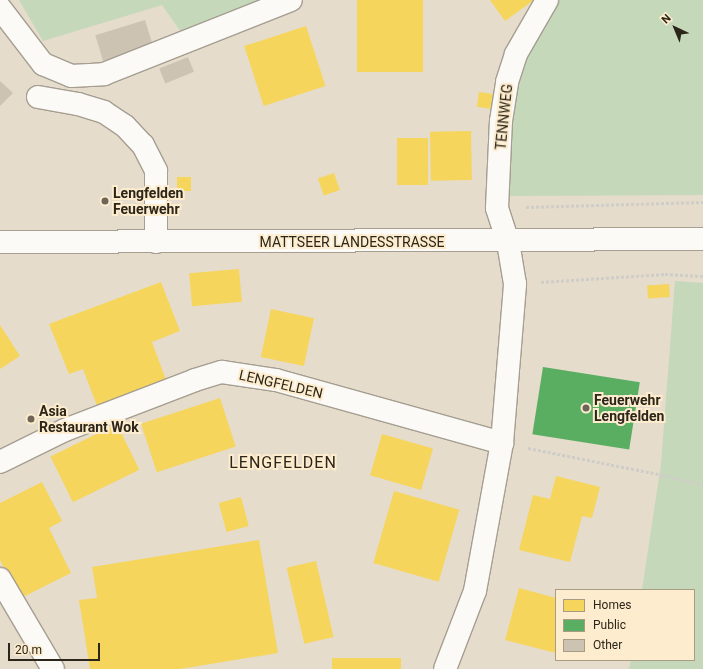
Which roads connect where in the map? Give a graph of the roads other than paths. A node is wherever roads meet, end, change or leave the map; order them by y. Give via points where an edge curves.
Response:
1 (291, 0) edge
2 (547, 0) edge
3 (0, 8) edge
4 (38, 97) dead end
5 (703, 239) edge
6 (0, 242) edge
7 (156, 242) junction
8 (508, 242) junction
9 (502, 443) junction
10 (0, 462) edge
11 (0, 579) edge
12 (53, 669) edge
13 (445, 669) edge

1 - 3 street via 112,72 71,76 43,64
2 - 8 street, TENNWEG via 516,54 507,82 501,121 497,208
4 - 7 street via 78,104 104,112 125,126 143,145 156,171
5 - 8 street, MATTSEER LANDESSTRASSE
6 - 7 street, MATTSEER LANDESSTRASSE
7 - 8 street, MATTSEER LANDESSTRASSE
8 - 9 street via 515,284
9 - 10 street, LENGFELDEN via 276,380 222,372 65,430
9 - 13 street via 475,590
11 - 12 street

